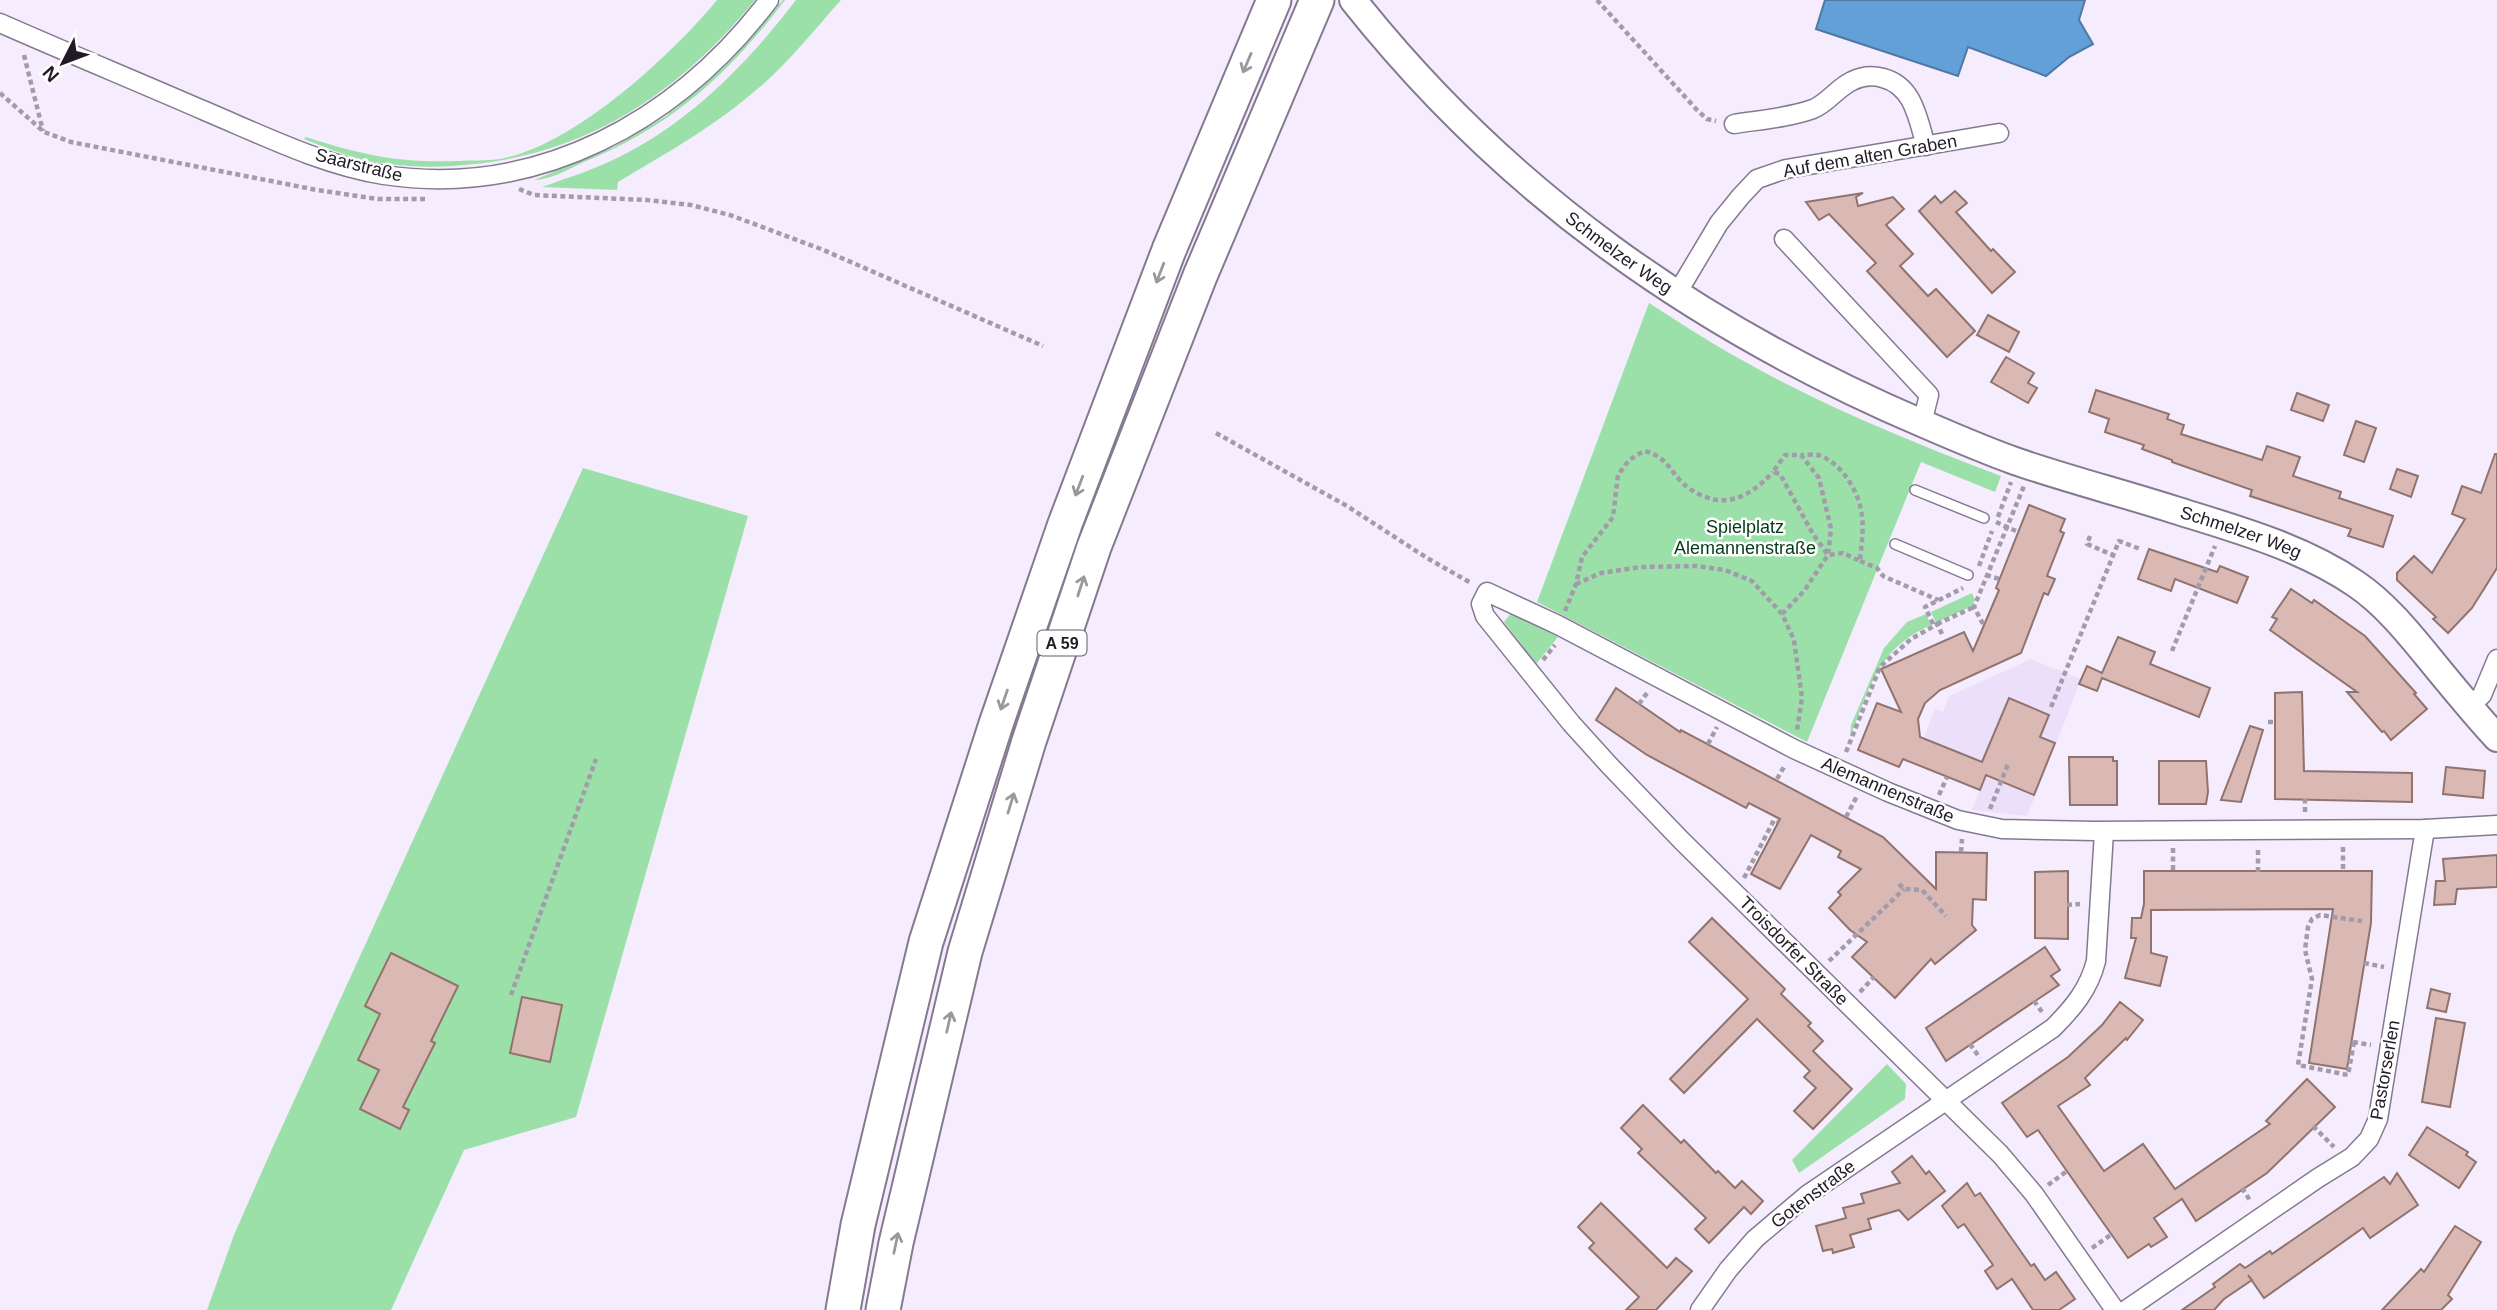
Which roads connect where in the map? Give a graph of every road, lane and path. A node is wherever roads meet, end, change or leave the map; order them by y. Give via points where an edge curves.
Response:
1 (769, 0) edge
2 (1274, 0) edge
3 (1317, 0) edge
4 (1597, 0) edge
5 (1358, 7) edge
6 (0, 23) edge
7 (0, 32) edge
8 (22, 33) junction
9 (24, 55) dead end
10 (0, 93) edge
11 (1734, 124) joint
12 (44, 132) junction
13 (1999, 133) dead end
14 (1926, 146) junction
15 (504, 173) junction
16 (430, 199) dead end
17 (1784, 239) dead end
18 (1676, 295) junction
19 (1043, 346) dead end
20 (1923, 423) junction
21 (1216, 433) dead end
22 (1801, 455) junction
23 (2025, 464) junction
24 (1773, 472) junction
25 (1915, 490) dead end
26 (1984, 518) dead end
27 (1996, 522) junction
28 (2008, 526) junction
29 (2224, 526) junction
30 (2016, 531) dead end
31 (2090, 536) dead end
32 (1895, 544) dead end
33 (2140, 549) dead end
34 (1828, 555) junction
35 (2113, 555) junction
36 (1860, 561) junction
37 (1988, 575) junction
38 (1970, 579) joint
39 (1999, 579) dead end
40 (1576, 584) junction
41 (1487, 592) junction
42 (1938, 600) junction
43 (1975, 607) junction
44 (1782, 614) junction
45 (1983, 624) dead end
46 (1936, 625) junction
47 (1562, 628) junction
48 (1942, 634) dead end
49 (2172, 651) dead end
50 (2497, 659) edge
51 (1531, 674) junction
52 (1651, 688) dead end
53 (1639, 704) dead end
54 (2051, 707) dead end
55 (2469, 707) junction
56 (1720, 723) dead end
57 (2497, 737) edge
58 (1708, 744) dead end
59 (1788, 752) junction
60 (596, 759) dead end
61 (2008, 764) dead end
62 (1839, 769) junction
63 (1777, 779) dead end
64 (1858, 793) dead end
65 (1846, 817) dead end
66 (1778, 822) dead end
67 (2497, 825) edge
68 (1983, 826) junction
69 (2425, 829) junction
70 (2104, 832) junction
71 (1962, 837) dead end
72 (2173, 841) dead end
73 (2343, 841) dead end
74 (1962, 852) dead end
75 (2343, 871) dead end
76 (2173, 872) dead end
77 (1899, 884) dead end
78 (1904, 889) junction
79 (1736, 893) junction
80 (1946, 916) dead end
81 (2362, 921) dead end
82 (2364, 963) dead end
83 (2392, 968) dead end
84 (1816, 974) junction
85 (511, 995) dead end
86 (2354, 1042) dead end
87 (1946, 1099) junction
88 (2313, 1126) dead end
89 (2339, 1152) dead end
90 (2242, 1188) dead end
91 (2256, 1209) dead end
92 (843, 1310) edge
93 (883, 1310) edge
94 (1700, 1310) edge
95 (2115, 1310) edge
96 (2126, 1310) edge

1 - 15 street, Saarstraße via 703,74 639,121 557,160
2 -> 92 highway, A 59 via 1169,250 1065,524 996,724 926,942 858,1225
93 -> 3 highway, A 59 via 965,952 1042,702 1094,547 1200,276
4 - 11 path via 1697,110 1707,119
5 - 18 street, Schmelzer Weg via 1432,93 1508,166 1592,236
6 - 8 street, Saarstraße
7 - 8 street
8 - 15 street, Saarstraße via 235,124 345,165 416,179 453,180
9 - 12 path
10 - 12 path
11 - 14 street via 1814,108 1850,82 1878,77 1905,90
12 - 16 path via 101,149 317,190 378,199
13 - 14 street, Auf dem alten Graben
14 - 18 street, Auf dem alten Graben via 1786,169 1757,179 1719,223
15 - 19 path via 514,187 534,195 691,205 730,215 821,249
17 - 20 street via 1929,395
18 - 20 street, Schmelzer Weg via 1818,375
20 - 23 street, Schmelzer Weg
21 - 41 path
22 - 24 path via 1785,455
22 - 34 path via 1819,478 1831,529
22 - 36 path via 1818,455 1849,481 1862,516
23 - 27 path
23 - 28 path
23 - 29 street, Schmelzer Weg
24 - 34 path via 1780,474
24 - 40 path via 1740,498 1712,499 1689,488 1658,454 1644,451 1629,460 1618,475 1613,517 1582,557
25 - 26 lane
27 - 28 path
27 - 37 path via 1978,571
28 - 30 path
28 - 37 path
29 - 49 path
29 - 55 street, Schmelzer Weg via 2307,557 2358,585 2400,624
31 - 35 path via 2087,544
32 - 38 lane
33 - 35 path via 2119,541
34 - 36 path via 1843,553
34 - 44 path
35 - 54 path
36 - 42 path
37 - 39 path
37 - 43 path
38 - 42 path
40 - 44 path via 1601,573 1642,566 1725,570 1752,581
40 - 47 path
41 - 47 street, Alemannenstraße
41 - 51 street, Troisdorfer Straße via 1480,604 1485,616
42 - 46 path via 1925,607
43 - 45 path
43 - 46 path
44 - 59 path via 1794,640 1802,698 1799,727
46 - 48 path
46 - 62 path via 1911,639 1880,667
47 - 51 path
47 - 59 street, Alemannenstraße
50 - 55 street via 2482,695
51 - 79 street, Troisdorfer Straße via 1609,765
52 - 53 path
55 - 57 street, Schmelzer Weg
56 - 58 path
59 - 62 street, Alemannenstraße
59 - 63 path
60 - 85 path
61 - 68 path
62 - 68 street, Alemannenstraße via 1933,811
64 - 65 path
66 - 79 path via 1774,820
67 - 69 street, Alemannenstraße
68 - 70 street, Alemannenstraße
69 - 70 street, Alemannenstraße
69 - 96 street, Pastorserlen via 2375,1130 2352,1157
70 - 87 street, Gotenstraße via 2096,961 2085,989 2053,1028
71 - 74 path
72 - 76 path
73 - 75 path
77 - 78 path
78 - 80 path via 1923,890
78 - 84 path
79 - 84 street, Troisdorfer Straße
81 - 86 path via 2320,915 2308,927 2305,956 2312,979 2298,1065 2348,1075
82 - 83 path
84 - 87 street, Troisdorfer Straße
87 - 94 street, Gotenstraße via 1807,1195 1755,1239
87 - 95 street, Troisdorfer Straße via 2034,1194
88 - 89 path
90 - 91 path

